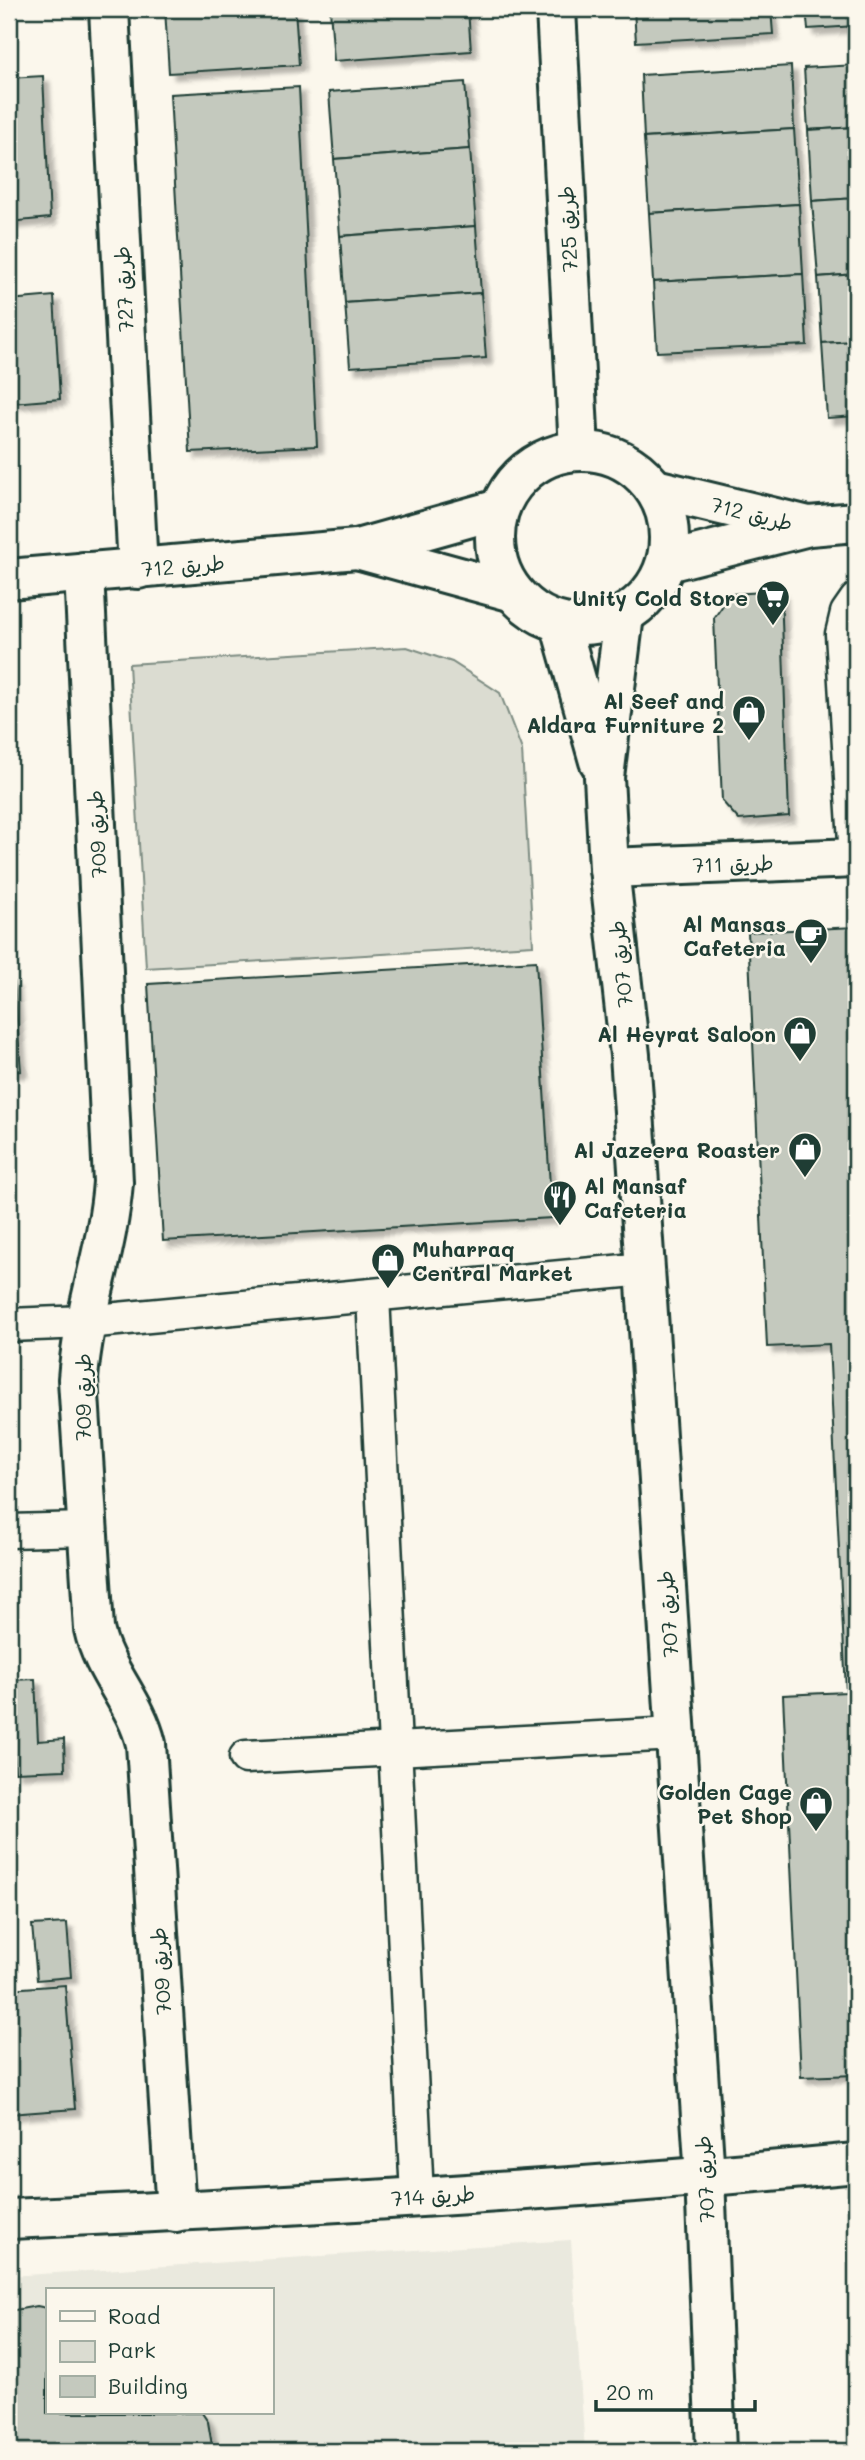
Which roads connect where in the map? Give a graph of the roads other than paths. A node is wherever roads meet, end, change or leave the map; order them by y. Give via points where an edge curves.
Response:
1 (108, 9) edge
2 (556, 9) edge
3 (579, 450) junction
4 (655, 489) junction
5 (499, 509) junction
6 (856, 522) edge
7 (809, 526) junction
8 (357, 549) junction
9 (667, 562) junction
10 (138, 569) junction
11 (84, 572) junction
12 (9, 579) edge
13 (510, 591) junction
14 (856, 600) edge
15 (624, 615) junction
16 (560, 623) junction
17 (604, 777) junction
18 (856, 858) edge
19 (610, 868) junction
20 (645, 1269) junction
21 (373, 1296) junction
22 (86, 1322) junction
23 (9, 1325) edge
24 (87, 1529) junction
25 (9, 1531) edge
26 (675, 1734) junction
27 (395, 1749) junction
28 (246, 1756) dead end
29 (856, 2163) edge
30 (705, 2177) junction
31 (417, 2196) junction
32 (176, 2212) junction
33 (9, 2219) edge
34 (716, 2451) edge

1 - 10 street, طريق 727
2 - 3 street, طريق 725
3 - 4 street via 608,454 634,468
3 - 5 street via 545,458 516,479
4 - 7 street, طريق 712
4 - 9 street via 670,536
5 - 8 street, طريق 712
5 - 13 street via 493,537 498,565
6 - 7 street, طريق 712
7 - 9 street, طريق 712
8 - 10 street, طريق 712
8 - 13 street, طريق 712
9 - 15 street via 651,592
10 - 11 street, طريق 712
11 - 12 street, طريق 712
11 - 22 street, طريق 709 via 113,1182 106,1248
13 - 16 street via 533,611
14 - 18 lane via 847,612 842,634
15 - 16 street via 592,625
15 - 17 street, طريق 707
16 - 17 street, طريق 707
17 - 19 street, طريق 707
18 - 19 street, طريق 711
19 - 20 street, طريق 707 via 630,1055
20 - 21 lane
20 - 26 street, طريق 707
21 - 22 lane
21 - 27 lane
22 - 23 lane
22 - 24 street, طريق 709 via 78,1379
24 - 25 lane
24 - 32 street, طريق 709 via 97,1643 139,1716 146,1744
26 - 27 lane
26 - 30 street, طريق 707
27 - 28 lane
27 - 31 lane
29 - 30 street, طريق 714
30 - 31 street, طريق 714
30 - 34 street, طريق 707
31 - 32 street, طريق 714
32 - 33 street, طريق 714

